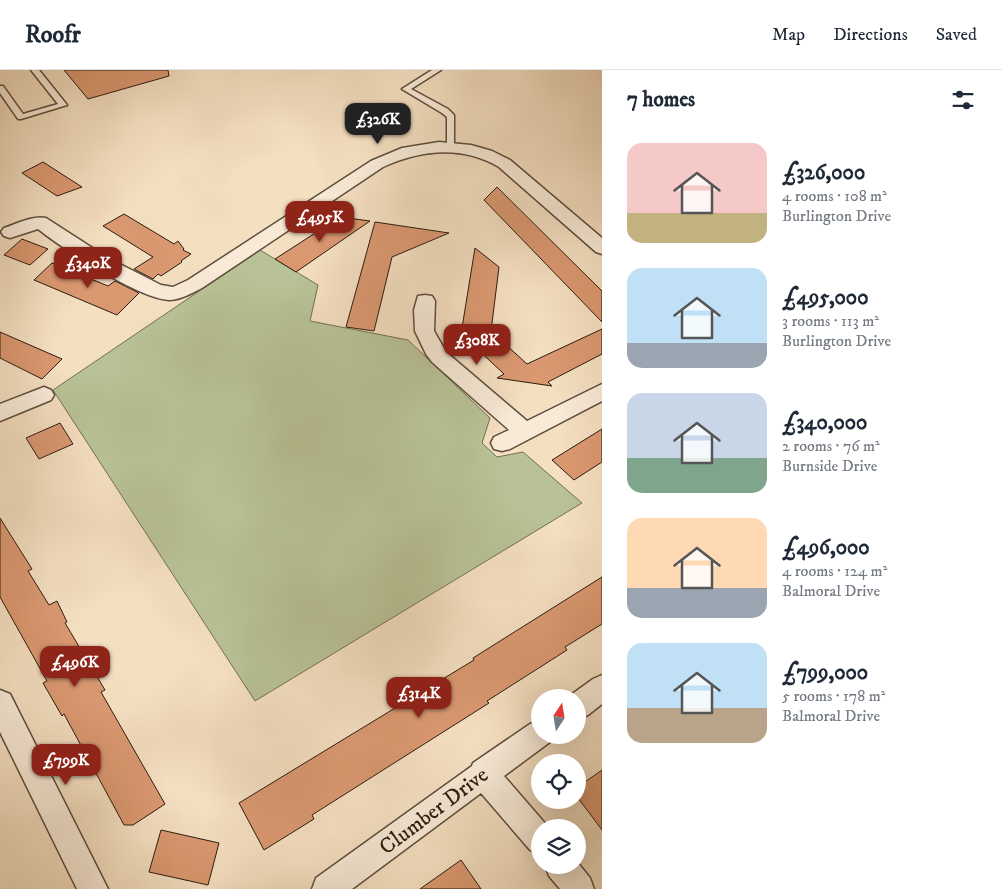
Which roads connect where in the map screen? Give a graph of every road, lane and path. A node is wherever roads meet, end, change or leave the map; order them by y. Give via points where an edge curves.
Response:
1 (35, 70) edge
2 (437, 70) edge
3 (0, 88) edge
4 (451, 146) junction
5 (10, 232) dead end
6 (602, 248) edge
7 (425, 301) dead end
8 (602, 392) edge
9 (44, 395) dead end
10 (2, 408) edge
11 (524, 431) junction
12 (502, 444) dead end
13 (602, 688) edge
14 (586, 700) edge
15 (0, 703) edge
16 (531, 739) edge
17 (483, 773) junction
18 (531, 829) edge
19 (567, 874) edge
20 (92, 889) edge
21 (328, 889) edge
22 (579, 889) edge

1 - 3 lane via 64,105 21,117
2 - 4 lane via 406,89 445,111 451,118
4 - 5 street via 395,154 195,284 168,294 137,282 52,233 40,222
4 - 6 street via 502,161
7 - 11 street via 422,325 428,343
8 - 11 street
9 - 10 street
11 - 12 street
13 - 14 street
15 - 20 street
16 - 17 street, Clumber Drive
17 - 18 street
17 - 21 street, Clumber Drive
19 - 22 street

